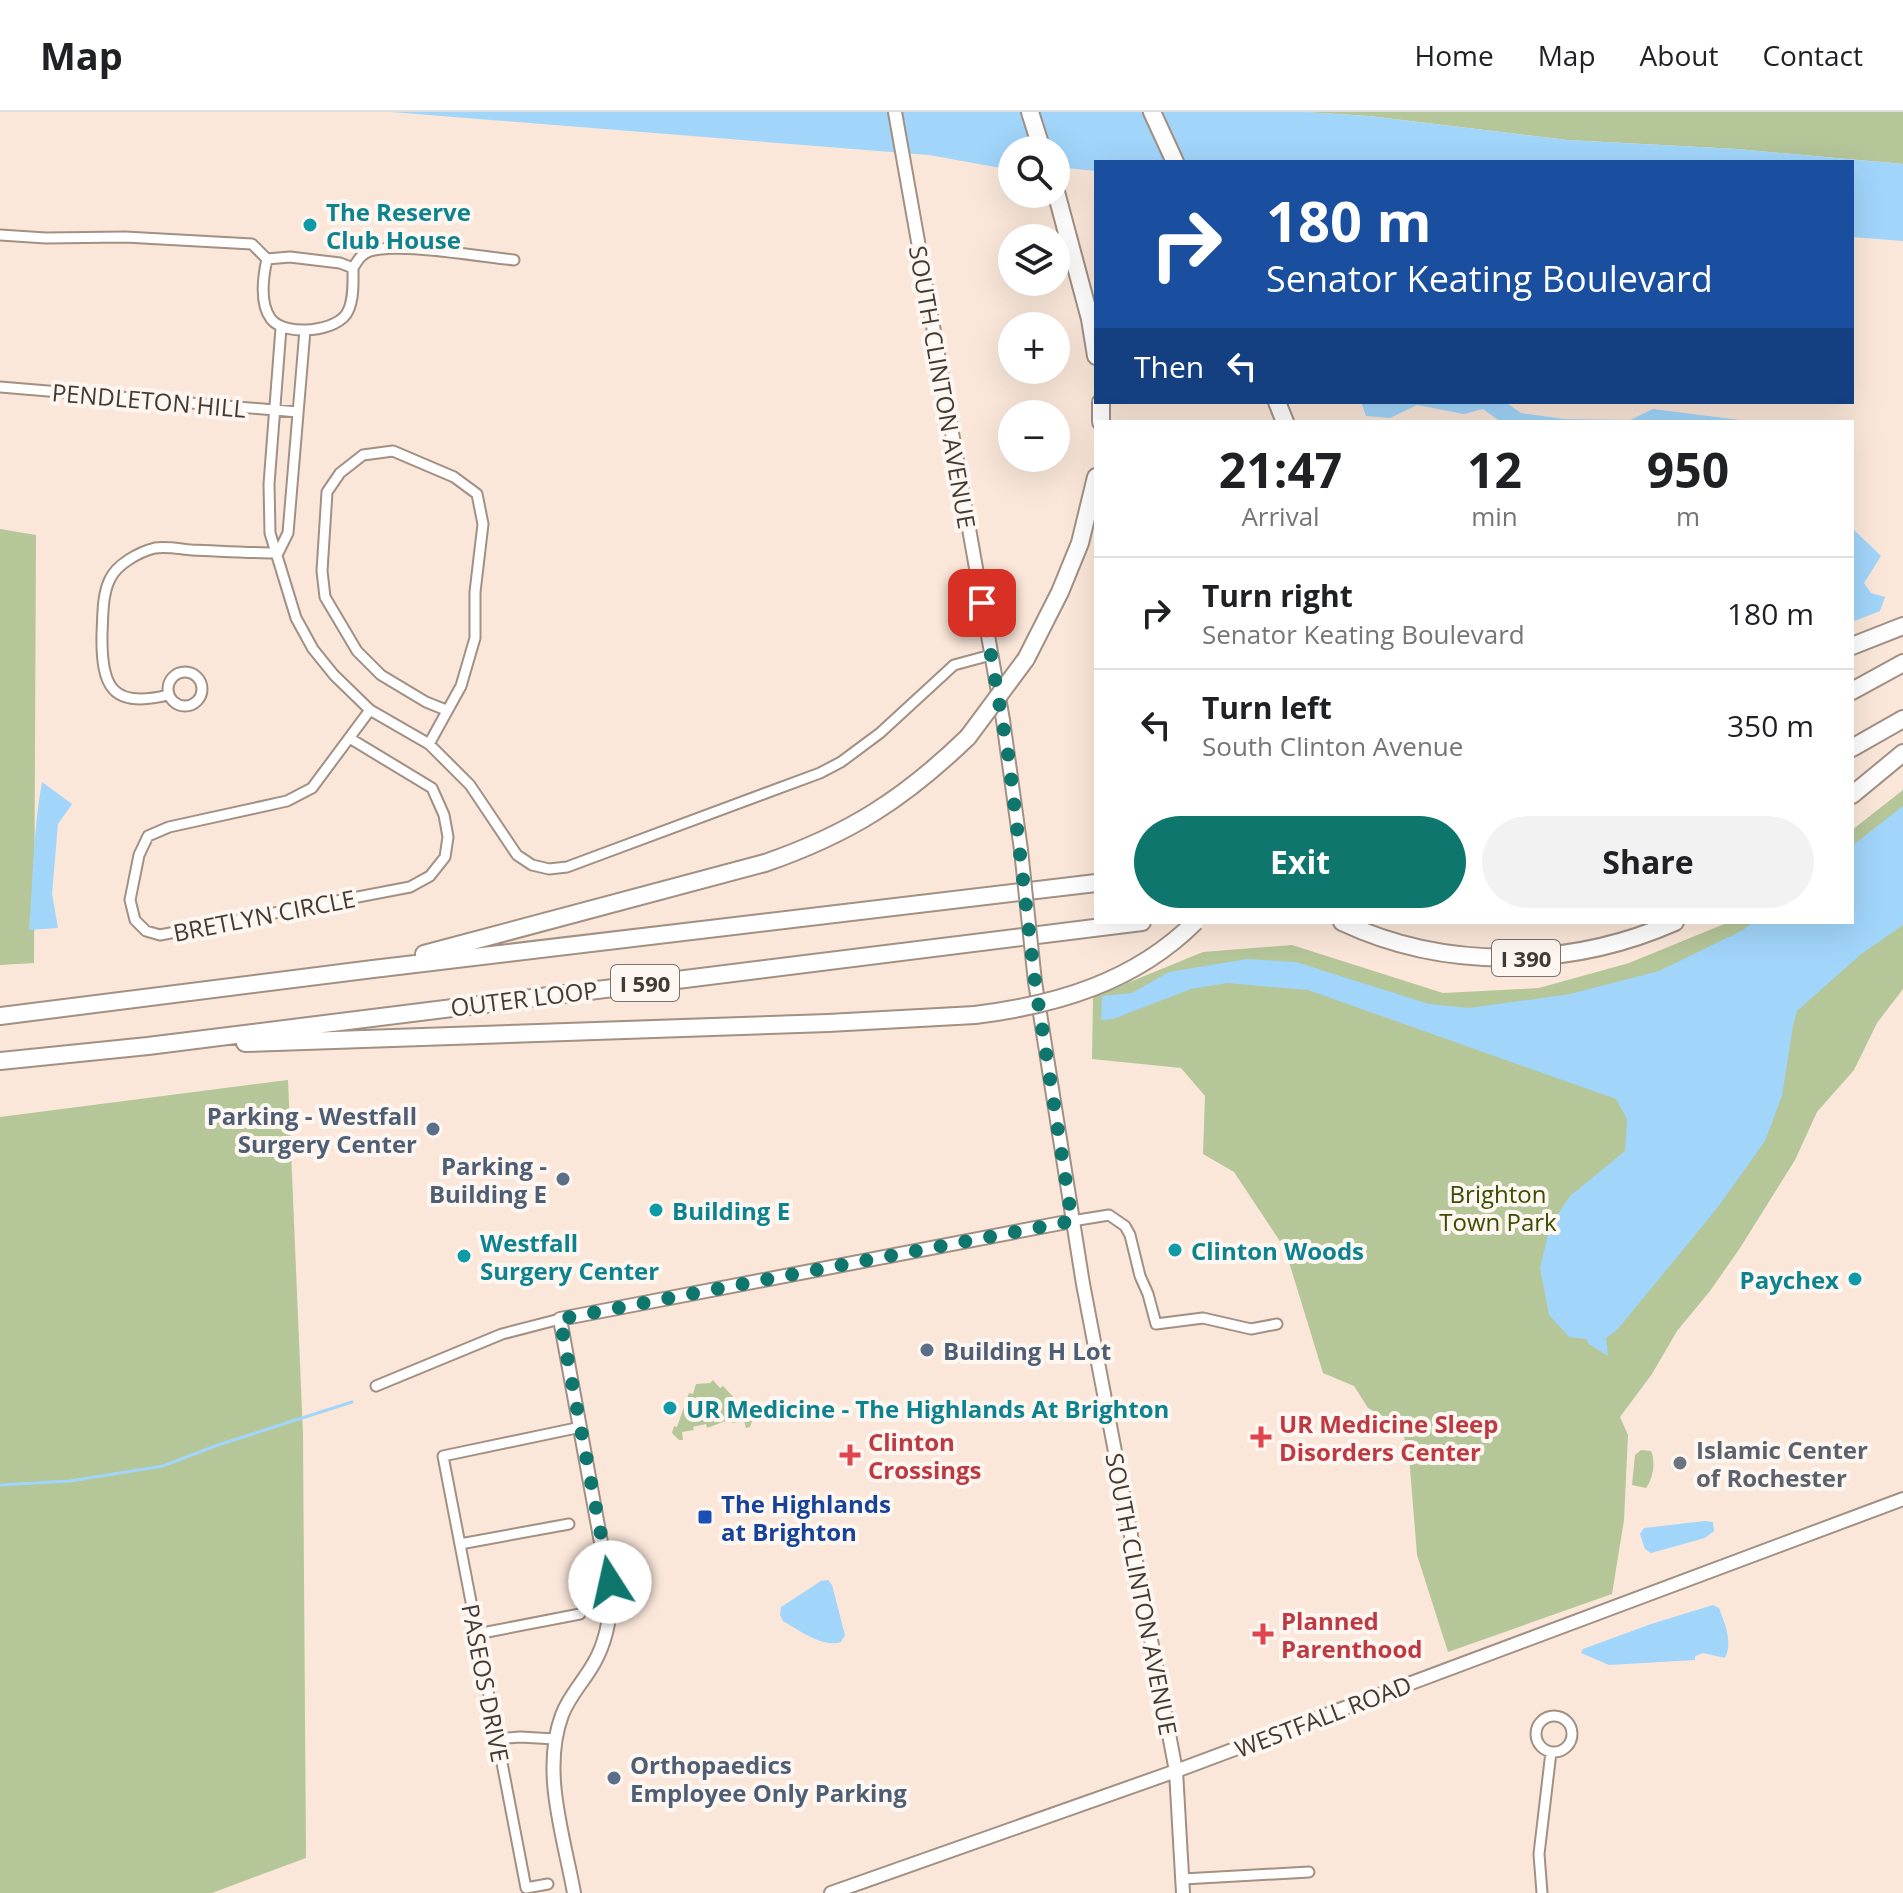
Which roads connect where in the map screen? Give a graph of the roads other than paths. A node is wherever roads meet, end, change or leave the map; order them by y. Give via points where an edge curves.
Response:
1 (895, 112) edge
2 (1030, 112) edge
3 (1152, 112) edge
4 (1038, 136) edge
5 (1174, 160) edge
6 (1061, 208) edge
7 (0, 235) edge
8 (267, 259) junction
9 (514, 260) dead end
10 (353, 268) junction
11 (281, 328) junction
12 (305, 330) junction
13 (1094, 344) edge
14 (0, 387) edge
15 (274, 410) junction
16 (298, 412) junction
17 (1094, 485) edge
18 (278, 553) junction
19 (1903, 626) edge
20 (1854, 645) edge
21 (991, 655) junction
22 (1903, 663) edge
23 (1854, 690) edge
24 (168, 695) dead end
25 (370, 710) junction
26 (446, 710) junction
27 (1903, 719) edge
28 (351, 739) junction
29 (429, 744) junction
30 (1854, 747) edge
31 (1903, 753) edge
32 (1854, 793) edge
33 (1094, 883) edge
34 (1126, 924) edge
35 (1193, 924) edge
36 (1348, 924) edge
37 (1669, 924) edge
38 (373, 969) junction
39 (0, 1016) edge
40 (148, 1046) junction
41 (0, 1061) edge
42 (1072, 1221) junction
43 (560, 1319) junction
44 (1277, 1324) dead end
45 (376, 1386) dead end
46 (581, 1427) junction
47 (1903, 1499) edge
48 (569, 1524) dead end
49 (460, 1544) junction
50 (580, 1614) dead end
51 (477, 1634) junction
52 (496, 1739) junction
53 (555, 1739) junction
54 (1551, 1752) dead end
55 (1176, 1771) junction
56 (1309, 1872) dead end
57 (1183, 1879) junction
58 (548, 1884) dead end
59 (574, 1893) edge
60 (831, 1893) edge
61 (1183, 1893) edge
62 (1542, 1893) edge

1 - 21 street, SOUTH CLINTON AVENUE
2 - 4 highway
3 - 5 highway
6 - 13 highway
7 - 8 street via 252,244
8 - 10 street via 290,257
8 - 11 street via 264,295 271,318
9 - 10 street via 396,248 372,250
10 - 12 street via 348,312 326,327
11 - 12 street
11 - 15 street
12 - 16 street
14 - 15 street, PENDLETON HILL
15 - 16 street, PENDLETON HILL
15 - 18 street via 270,533
16 - 18 street via 288,533
17 - 38 highway, bridge via 1080,543 1026,659 968,737 885,807 808,848 765,863
18 - 24 street via 157,547 125,563 110,578 103,606 101,664 106,678 125,697 142,701
18 - 25 street via 296,618 313,649
19 - 20 highway
21 - 29 street via 954,665 880,733 820,773 567,867 532,865 517,855 470,785
21 - 42 street, SOUTH CLINTON AVENUE, bridge
22 - 23 highway
25 - 28 street, BRETLYN CIRCLE
25 - 29 street
26 - 26 street via 461,686 475,638 483,524 477,494 454,477 393,451 363,455 327,492 325,597 357,651 381,675
26 - 29 street
27 - 30 highway
28 - 28 street, BRETLYN CIRCLE via 312,788 287,801 148,836 130,900 135,920 160,935 410,887 430,876 445,857 448,837 432,788
31 - 32 highway
33 - 38 highway, OUTER LOOP / I 590
34 - 40 highway, OUTER LOOP / I 590
35 - 40 highway, bridge via 1137,967 1084,991 1028,1008 975,1015
36 - 37 highway, I 390 via 1412,946 1525,958 1601,947
38 - 39 highway, OUTER LOOP / I 590
40 - 41 highway, OUTER LOOP / I 590
42 - 43 street
42 - 44 street via 1109,1215 1125,1226 1156,1324 1194,1318 1251,1329
42 - 55 street, SOUTH CLINTON AVENUE
43 - 45 street via 502,1334
43 - 46 street
46 - 49 street, PASEOS DRIVE via 443,1456
46 - 53 street via 610,1582 610,1612 602,1646 564,1709
47 - 55 street, WESTFALL ROAD
48 - 49 street
49 - 51 street, PASEOS DRIVE
50 - 51 street
51 - 52 street, PASEOS DRIVE
52 - 53 street
52 - 58 street, PASEOS DRIVE via 526,1888
53 - 59 street via 554,1786
54 - 62 street via 1539,1854
55 - 57 street, SOUTH CLINTON AVENUE
55 - 60 street, WESTFALL ROAD
56 - 57 street
57 - 61 street, SOUTH CLINTON AVENUE

